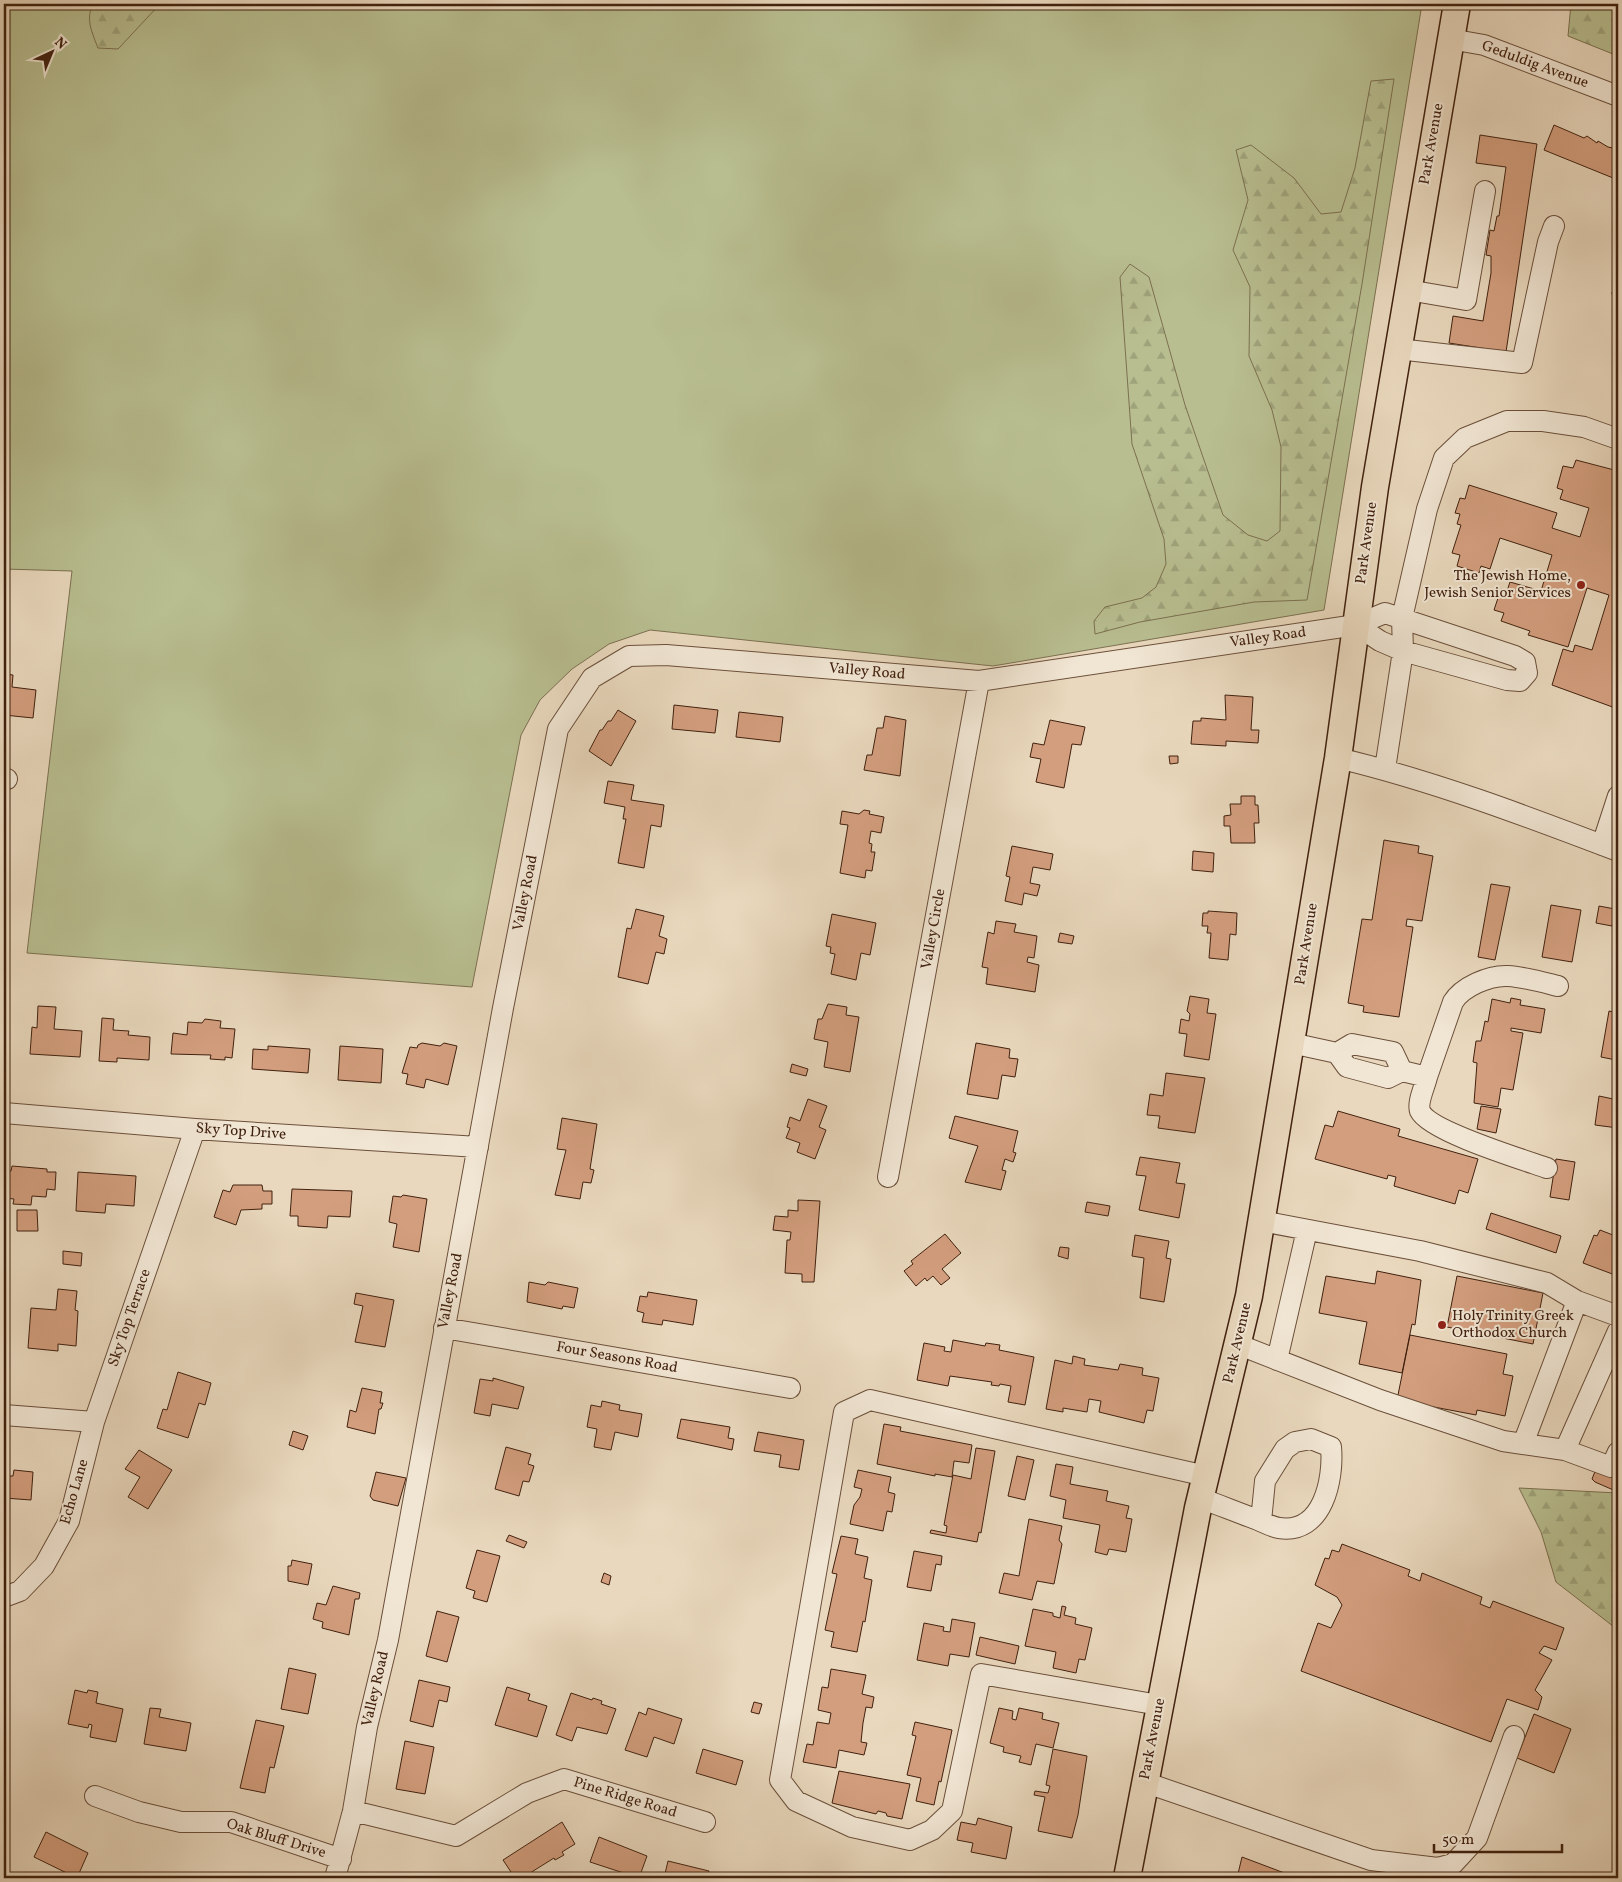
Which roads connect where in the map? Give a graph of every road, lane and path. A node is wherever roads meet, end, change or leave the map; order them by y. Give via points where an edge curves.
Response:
1 (1457, 4) edge
2 (1450, 39) junction
3 (1618, 96) edge
4 (1485, 191) dead end
5 (1554, 226) dead end
6 (1408, 290) junction
7 (1398, 349) junction
8 (1618, 439) edge
9 (1402, 618) junction
10 (1356, 625) junction
11 (1404, 651) junction
12 (979, 681) junction
13 (1338, 758) junction
14 (1385, 769) junction
15 (1618, 796) edge
16 (1610, 848) edge
17 (1558, 986) dead end
18 (1291, 1042) junction
19 (1427, 1077) junction
20 (4, 1113) edge
21 (196, 1129) junction
22 (478, 1147) junction
23 (1547, 1168) dead end
24 (888, 1177) dead end
25 (1261, 1221) junction
26 (1307, 1230) junction
27 (1577, 1301) junction
28 (1618, 1316) edge
29 (444, 1328) junction
30 (1618, 1331) edge
31 (1237, 1344) junction
32 (1277, 1360) junction
33 (790, 1388) dead end
34 (4, 1415) edge
35 (94, 1422) junction
36 (1522, 1444) junction
37 (1565, 1450) junction
38 (1615, 1460) edge
39 (1203, 1487) junction
40 (1261, 1521) junction
41 (4, 1597) edge
42 (1159, 1705) junction
43 (1514, 1736) dead end
44 (1144, 1782) junction
45 (95, 1796) dead end
46 (353, 1811) junction
47 (705, 1822) dead end
48 (341, 1859) junction
49 (335, 1878) edge
50 (1127, 1878) edge

1 - 2 main road, Park Avenue
2 - 3 street, Geduldig Avenue via 1484,46
2 - 6 main road, Park Avenue
4 - 6 street via 1466,300
5 - 7 street via 1522,363
6 - 7 main road, Park Avenue
7 - 10 main road, Park Avenue via 1374,487
8 - 9 street via 1584,427 1543,421 1507,421 1465,438 1444,458 1427,509
9 - 10 street, Valley Road via 1385,613
9 - 11 street
9 - 11 street, Valley Road via 1515,656 1525,662 1527,673 1520,681 1513,682
10 - 11 street via 1380,641
10 - 12 street, Valley Road
10 - 13 main road, Park Avenue
11 - 14 street
12 - 22 street, Valley Road via 666,655 629,656 592,678 558,729
12 - 24 street, Valley Circle
13 - 14 street
13 - 18 main road, Park Avenue
14 - 16 street via 1486,801
15 - 16 street
17 - 19 street via 1506,975 1470,985 1453,1002
18 - 19 street via 1337,1053 1352,1044 1393,1052 1402,1071
18 - 25 main road, Park Avenue
19 - 23 street via 1419,1106 1427,1119 1460,1136
20 - 21 street, Sky Top Drive
21 - 22 street, Sky Top Drive
21 - 35 street, Sky Top Terrace
22 - 29 street, Valley Road
25 - 26 street
25 - 31 main road, Park Avenue
26 - 27 street via 1420,1251 1546,1283
26 - 32 street
27 - 28 street
27 - 36 street
29 - 33 street, Four Seasons Road
29 - 46 street, Valley Road via 388,1640
30 - 37 street
31 - 32 street
31 - 39 main road, Park Avenue
32 - 36 street via 1380,1400 1503,1441
34 - 35 street
35 - 41 street, Echo Lane via 69,1521 44,1566 20,1590
36 - 37 street
37 - 38 street
39 - 40 street
39 - 42 main road, Park Avenue
39 - 42 street via 870,1400 844,1412 780,1780 796,1802 852,1827 910,1840 932,1830 952,1811 981,1674
40 - 40 street via 1291,1529 1318,1512 1325,1501 1332,1471 1331,1447 1311,1439 1295,1442 1285,1449 1265,1481
42 - 44 main road, Park Avenue
43 - 44 street via 1476,1838 1454,1864 1438,1868 1371,1860
44 - 50 main road, Park Avenue
45 - 48 street, Oak Bluff Drive via 139,1812 181,1822 231,1822
46 - 47 street, Pine Ridge Road via 456,1836 527,1793 564,1779
46 - 48 street, Valley Road
48 - 49 street, Valley Road

